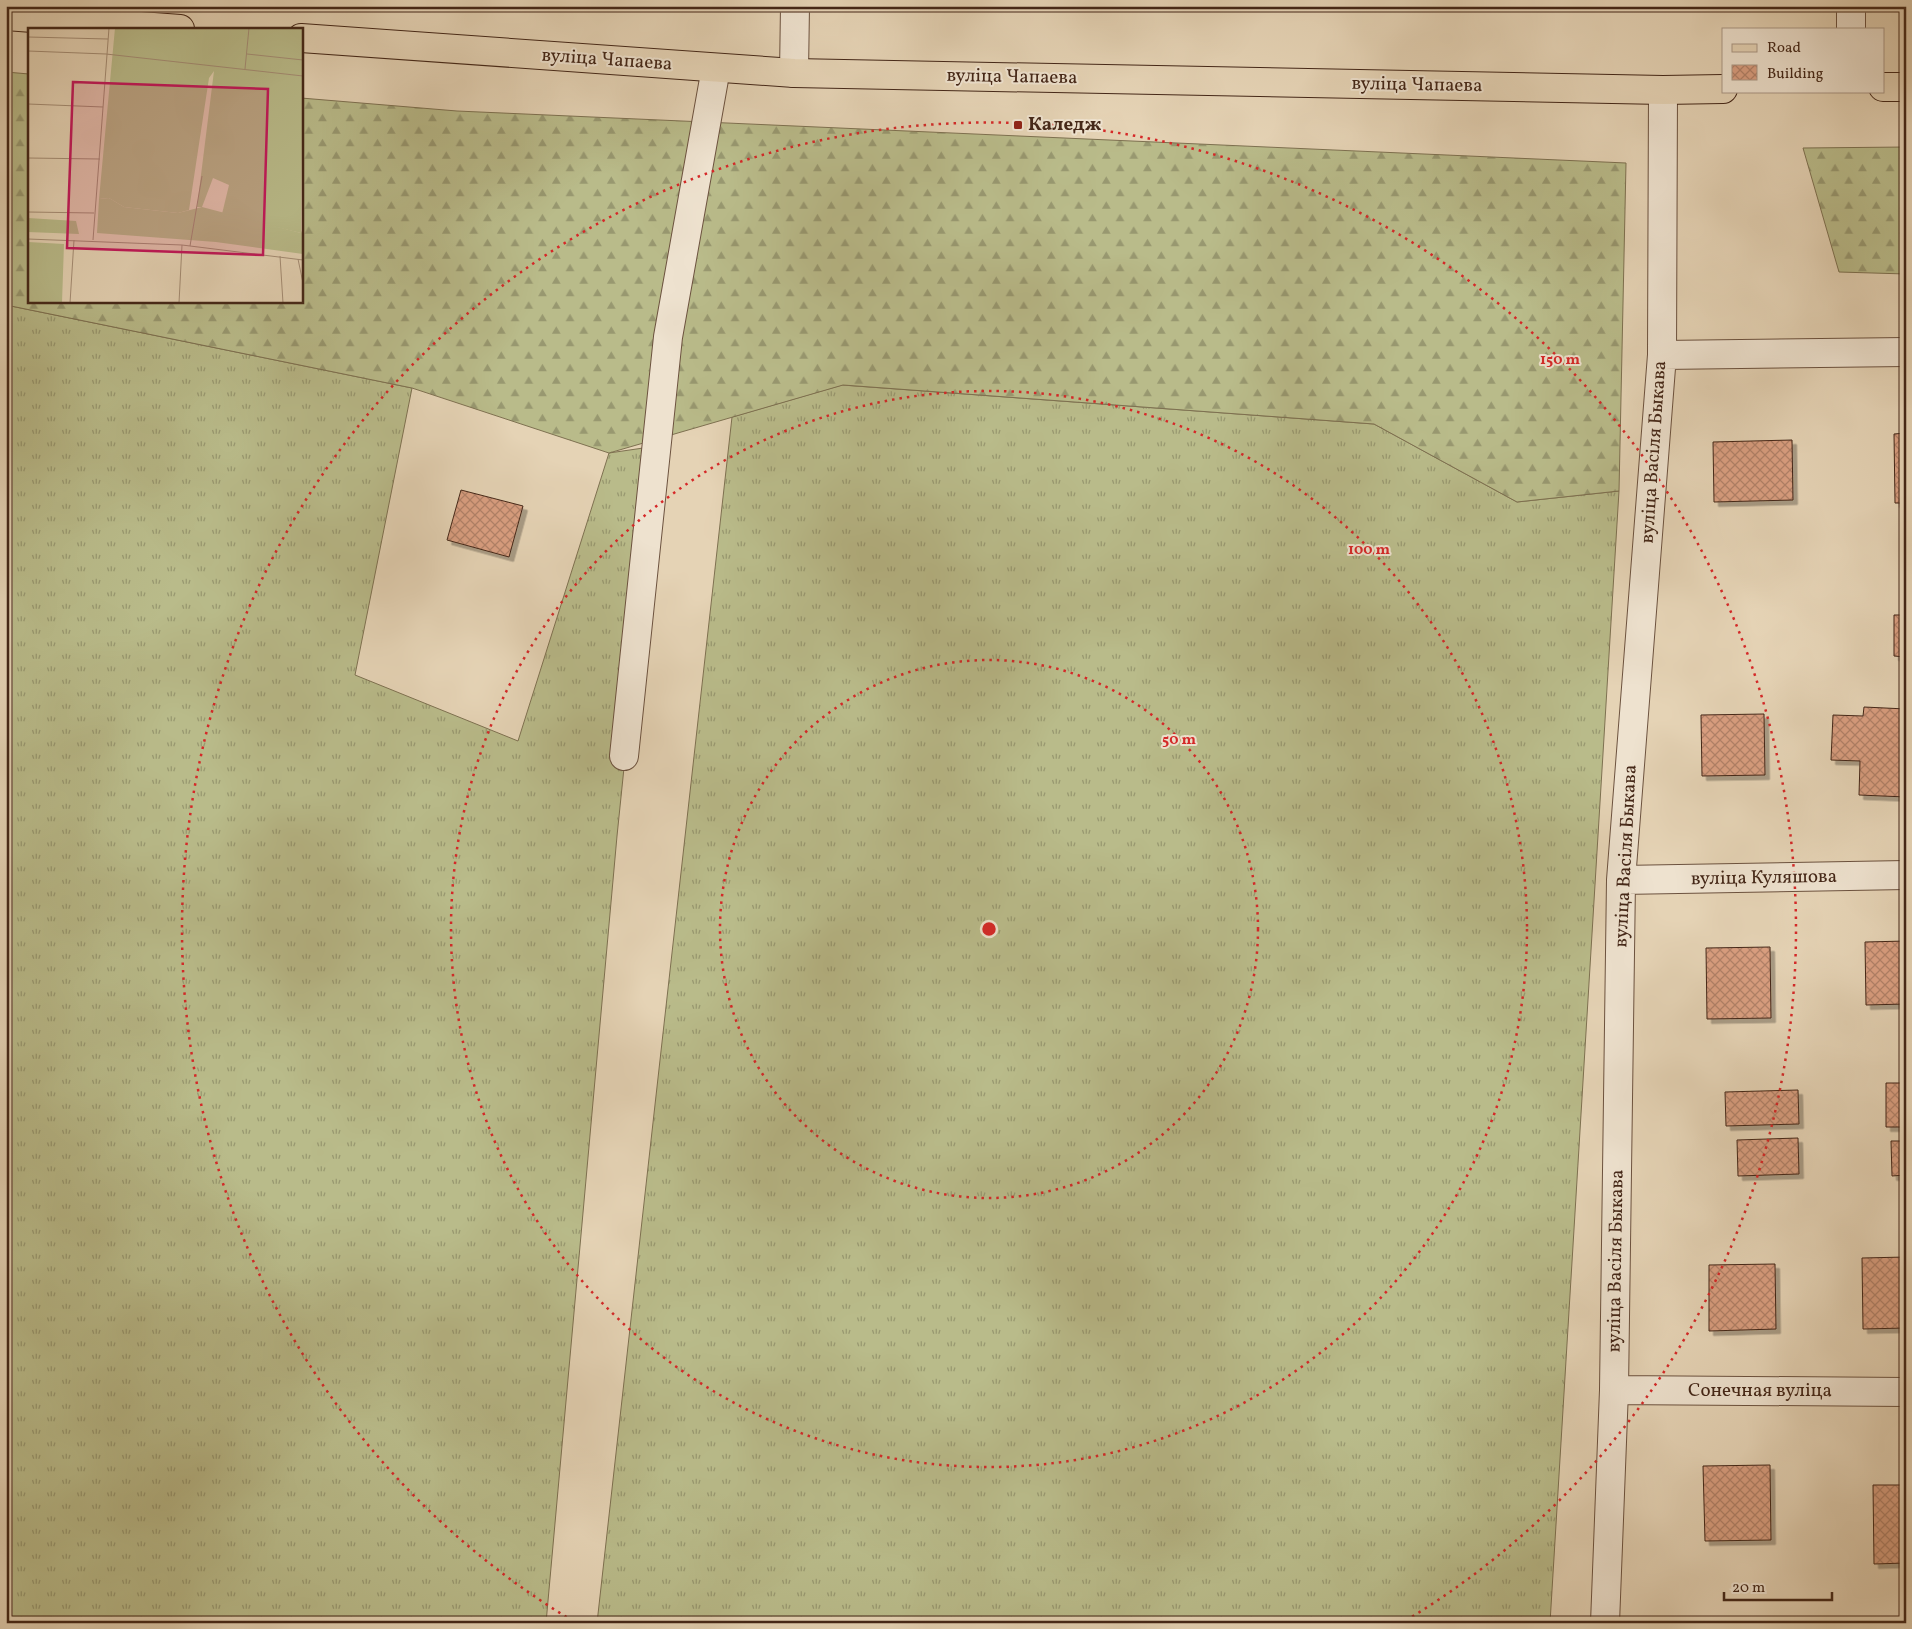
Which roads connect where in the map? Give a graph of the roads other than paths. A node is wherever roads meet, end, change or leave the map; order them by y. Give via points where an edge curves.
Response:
1 (795, 6) edge
2 (1852, 6) edge
3 (6, 16) edge
4 (167, 28) edge
5 (1851, 28) edge
6 (302, 38) edge
7 (716, 68) junction
8 (794, 73) junction
9 (1884, 87) edge
10 (1906, 87) edge
11 (1722, 89) edge
12 (1663, 90) junction
13 (1906, 352) edge
14 (1662, 355) junction
15 (624, 756) dead end
16 (1906, 875) edge
17 (1621, 880) junction
18 (1614, 1390) junction
19 (1906, 1392) edge
20 (1605, 1623) edge

1 - 8 street
2 - 5 street
3 - 4 main road
6 - 7 main road, вуліца Чапаева
7 - 8 main road, вуліца Чапаева
7 - 15 street via 668,338
8 - 12 main road, вуліца Чапаева
9 - 10 main road
11 - 12 main road, вуліца Чапаева
12 - 14 street, вуліца Васіля Быкава
13 - 14 street
14 - 17 street, вуліца Васіля Быкава
16 - 17 street, вуліца Куляшова
17 - 18 street, вуліца Васіля Быкава
18 - 19 street, Сонечная вуліца
18 - 20 street, вуліца Васіля Быкава

